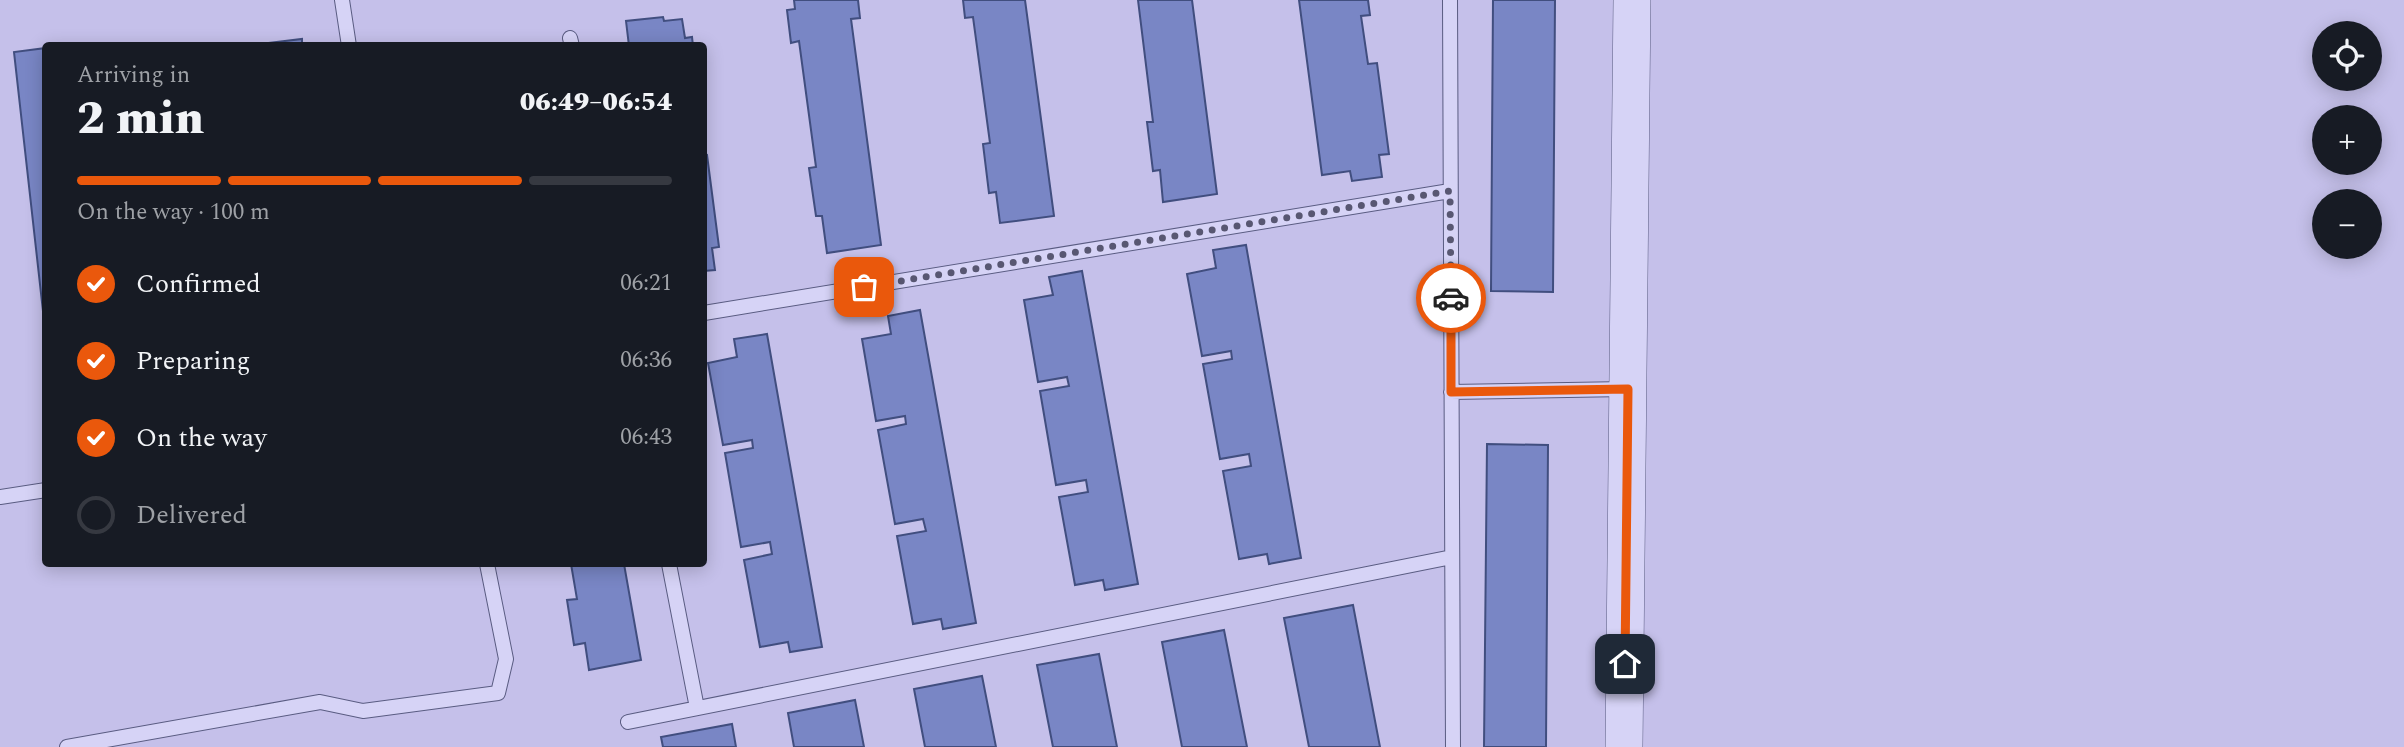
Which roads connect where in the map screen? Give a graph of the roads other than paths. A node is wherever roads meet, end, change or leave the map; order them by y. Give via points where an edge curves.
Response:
1 (342, 0) edge
2 (1450, 0) edge
3 (1632, 0) edge
4 (348, 42) edge
5 (1450, 191) junction
6 (707, 313) edge
7 (1628, 389) junction
8 (1451, 392) junction
9 (42, 491) edge
10 (0, 497) edge
11 (1452, 557) junction
12 (488, 567) edge
13 (670, 567) edge
14 (697, 708) junction
15 (628, 722) dead end
16 (67, 747) edge
17 (1453, 747) edge
18 (1624, 747) edge

1 - 4 lane
2 - 5 lane
3 - 7 street
5 - 6 lane
5 - 8 lane
7 - 8 lane
7 - 18 street
8 - 11 lane
9 - 10 lane
11 - 14 lane
11 - 17 lane
12 - 16 lane via 506,659 498,693 363,711 320,702
13 - 14 lane
14 - 15 lane

